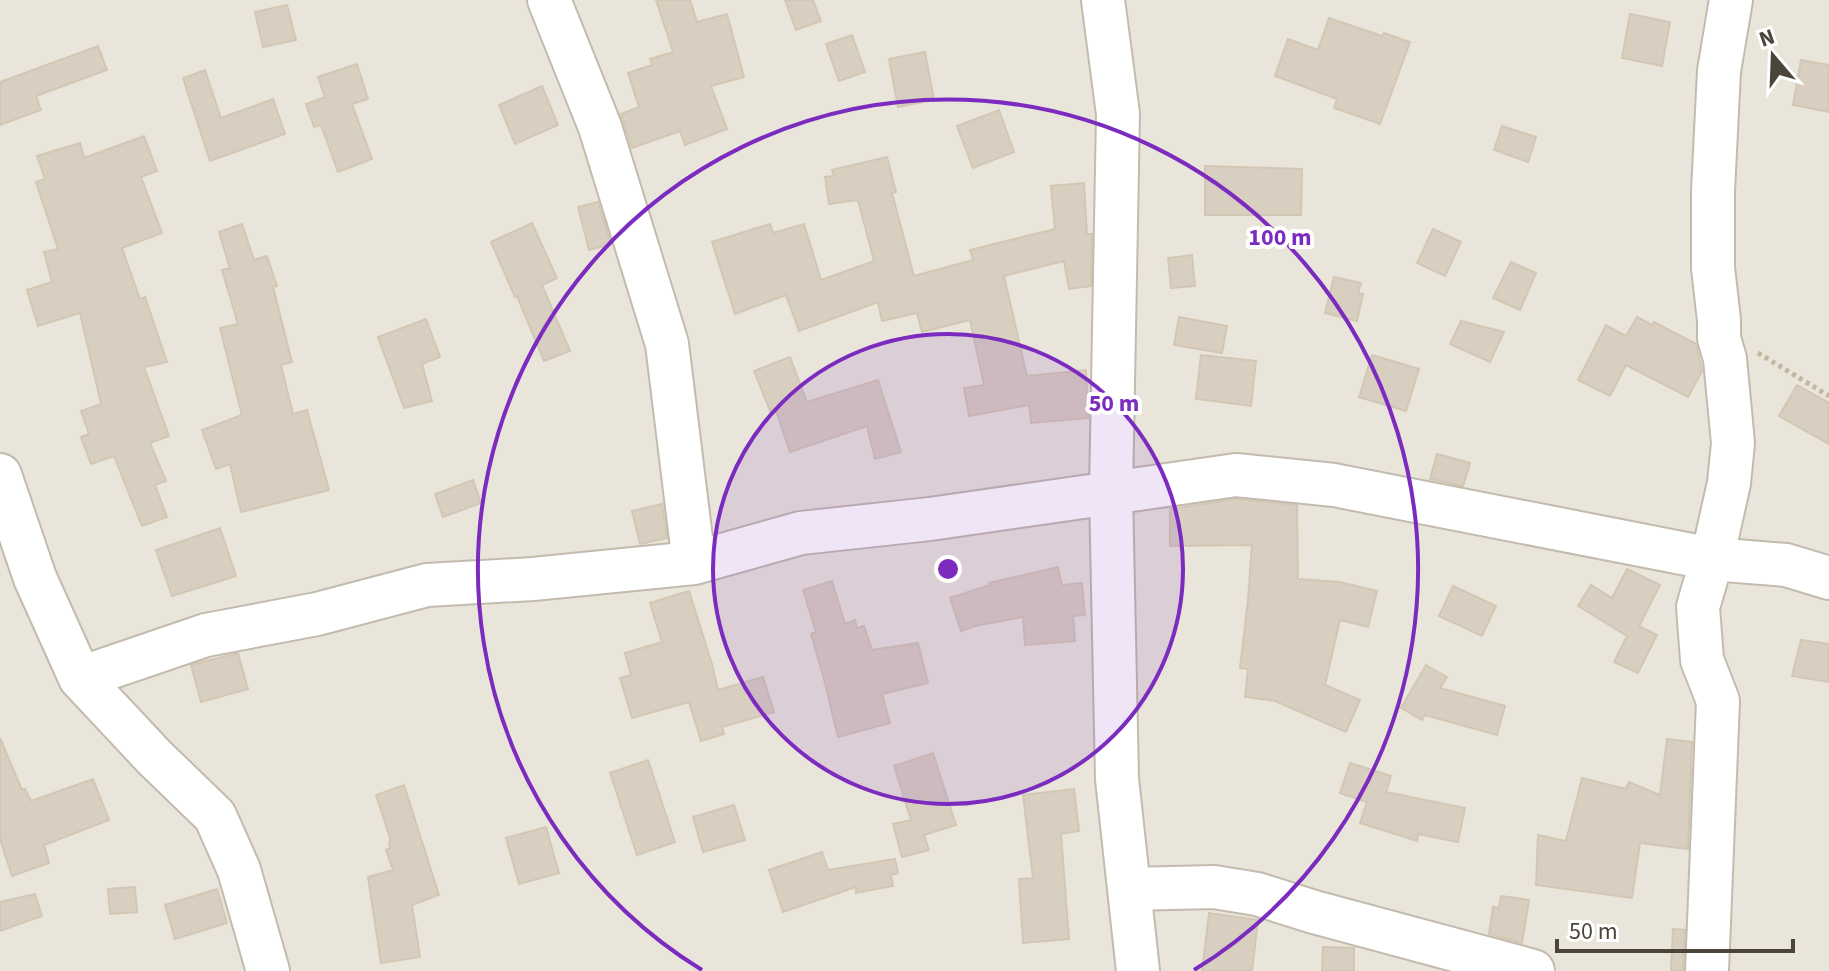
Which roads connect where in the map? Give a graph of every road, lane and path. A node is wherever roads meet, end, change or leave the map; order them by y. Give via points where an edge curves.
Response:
1 (549, 0) edge
2 (1103, 0) edge
3 (1731, 0) edge
4 (1719, 338) junction
5 (1829, 396) edge
6 (0, 475) edge
7 (1111, 492) junction
8 (1712, 559) junction
9 (694, 563) junction
10 (1829, 578) edge
11 (80, 678) junction
12 (1129, 889) junction
13 (268, 971) edge
14 (1138, 971) edge
15 (1533, 971) edge
16 (1707, 971) edge

1 - 9 street via 600,127 667,344
2 - 7 street via 1118,114
3 - 4 street via 1719,71 1713,191
4 - 5 path via 1764,355
4 - 8 street via 1733,443
6 - 11 street via 35,578
7 - 8 street via 1236,475 1334,485
7 - 9 street via 801,533
7 - 12 street via 1117,779
8 - 10 street via 1786,565
8 - 16 street via 1698,607 1702,660 1718,701
9 - 11 street via 427,585 317,614 206,635
11 - 13 street via 215,816 239,870
12 - 14 street
12 - 15 street via 1214,887 1257,894

